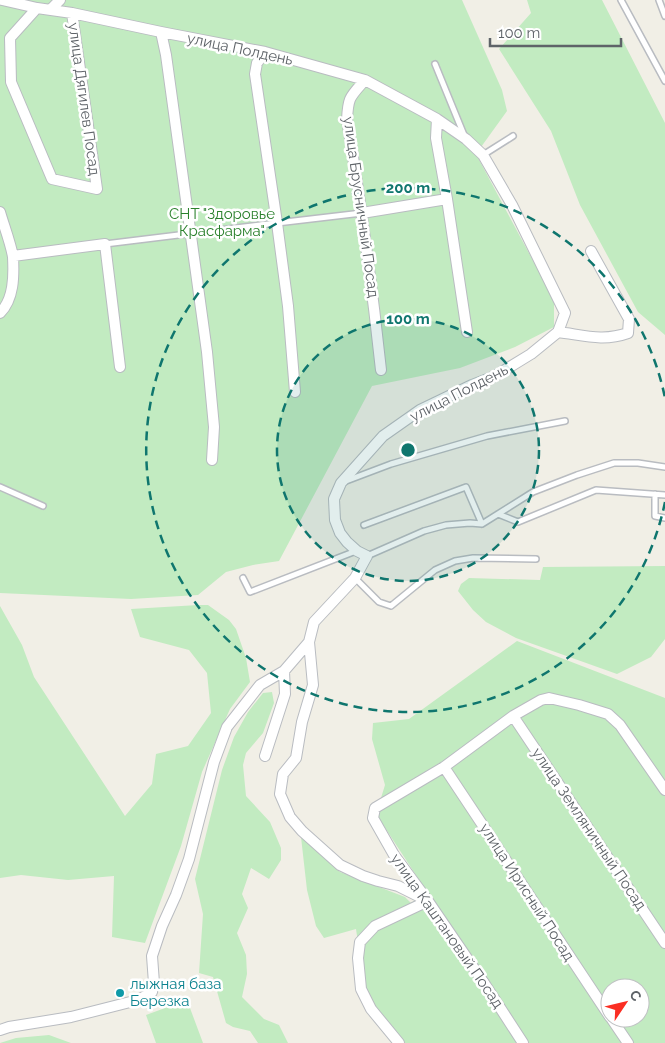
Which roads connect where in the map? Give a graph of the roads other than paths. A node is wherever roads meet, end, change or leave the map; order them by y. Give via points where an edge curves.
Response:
1 (2, 0) edge
2 (60, 0) edge
3 (621, 0) edge
4 (658, 0) edge
5 (37, 8) junction
6 (50, 10) junction
7 (72, 13) junction
8 (665, 16) edge
9 (161, 32) junction
10 (265, 52) junction
11 (435, 64) dead end
12 (365, 80) junction
13 (665, 81) edge
14 (437, 119) junction
15 (513, 136) dead end
16 (466, 139) junction
17 (483, 155) junction
18 (447, 199) junction
19 (0, 212) edge
20 (362, 213) junction
21 (277, 222) junction
22 (191, 234) junction
23 (105, 244) junction
24 (591, 251) dead end
25 (12, 256) junction
26 (0, 313) edge
27 (468, 332) dead end
28 (558, 332) junction
29 (120, 367) dead end
30 (381, 370) dead end
31 (295, 392) dead end
32 (565, 421) dead end
33 (212, 460) dead end
34 (665, 467) edge
35 (341, 483) junction
36 (0, 487) edge
37 (655, 494) junction
38 (665, 495) edge
39 (43, 506) dead end
40 (498, 514) junction
41 (665, 518) edge
42 (482, 524) junction
43 (364, 525) dead end
44 (357, 551) junction
45 (367, 556) junction
46 (536, 559) dead end
47 (242, 578) dead end
48 (355, 578) junction
49 (309, 642) junction
50 (284, 671) junction
51 (513, 716) junction
52 (265, 756) dead end
53 (444, 767) junction
54 (665, 790) edge
55 (428, 901) junction
56 (665, 943) edge
57 (600, 1002) edge
58 (618, 1028) edge
59 (0, 1030) edge
60 (399, 1043) edge
61 (523, 1043) edge
62 (628, 1043) edge

1 - 5 street, улица Полдень
2 - 6 street
3 - 13 lane
4 - 8 lane
5 - 6 street, улица Полдень
5 - 7 street, улица Дягилев Посад via 10,38 11,82 52,179 97,189
6 - 7 street, улица Полдень
7 - 9 street, улица Полдень
9 - 10 street, улица Полдень
9 - 22 street
10 - 12 street, улица Полдень
10 - 21 street via 257,63 256,74
11 - 16 lane
12 - 14 street, улица Полдень
12 - 20 street, улица Брусничный Посад via 352,95 347,112
14 - 16 street, улица Полдень
14 - 18 street via 436,138
15 - 17 lane
16 - 17 street, улица Полдень
17 - 28 street, улица Полдень via 565,313
18 - 20 street
18 - 27 street
19 - 25 street
20 - 21 lane
20 - 30 street, улица Брусничный Посад
21 - 22 lane
21 - 31 street
22 - 23 lane
22 - 33 street via 214,427
23 - 25 street
23 - 29 street
24 - 28 street via 629,319 628,332 592,338
25 - 26 street via 12,291
28 - 35 street, улица Полдень via 531,354 495,376 420,410 383,436
32 - 35 lane via 487,436 391,464
34 - 40 lane via 614,464 533,492
35 - 44 street, улица Полдень via 334,499 335,520 340,533
36 - 39 lane
37 - 38 lane
37 - 40 lane via 596,490 518,522
37 - 41 lane via 655,516
40 - 42 lane
42 - 43 lane via 466,487
42 - 45 lane via 446,525 424,531
44 - 45 street, улица Полдень
44 - 47 lane via 250,592
45 - 48 street
46 - 48 lane via 473,558 455,561 435,570 391,606 379,602
48 - 49 street via 314,622
49 - 50 street
49 - 55 street via 313,685 296,758 283,774 280,794 290,816 340,865 362,876 398,886
50 - 52 street via 284,694
50 - 59 street via 260,685 227,727 214,762 189,859 152,956 152,992 138,1000 71,1017
51 - 53 street
51 - 54 street via 549,698 608,714 620,725
51 - 56 street, улица Земляничный Посад
53 - 55 street, улица Каштановый Посад via 375,808 373,818 394,855
53 - 57 street, улица Ирисный Посад
55 - 60 street via 374,926 360,942 361,989 371,1009
55 - 61 street, улица Каштановый Посад
58 - 62 street, улица Ирисный Посад

